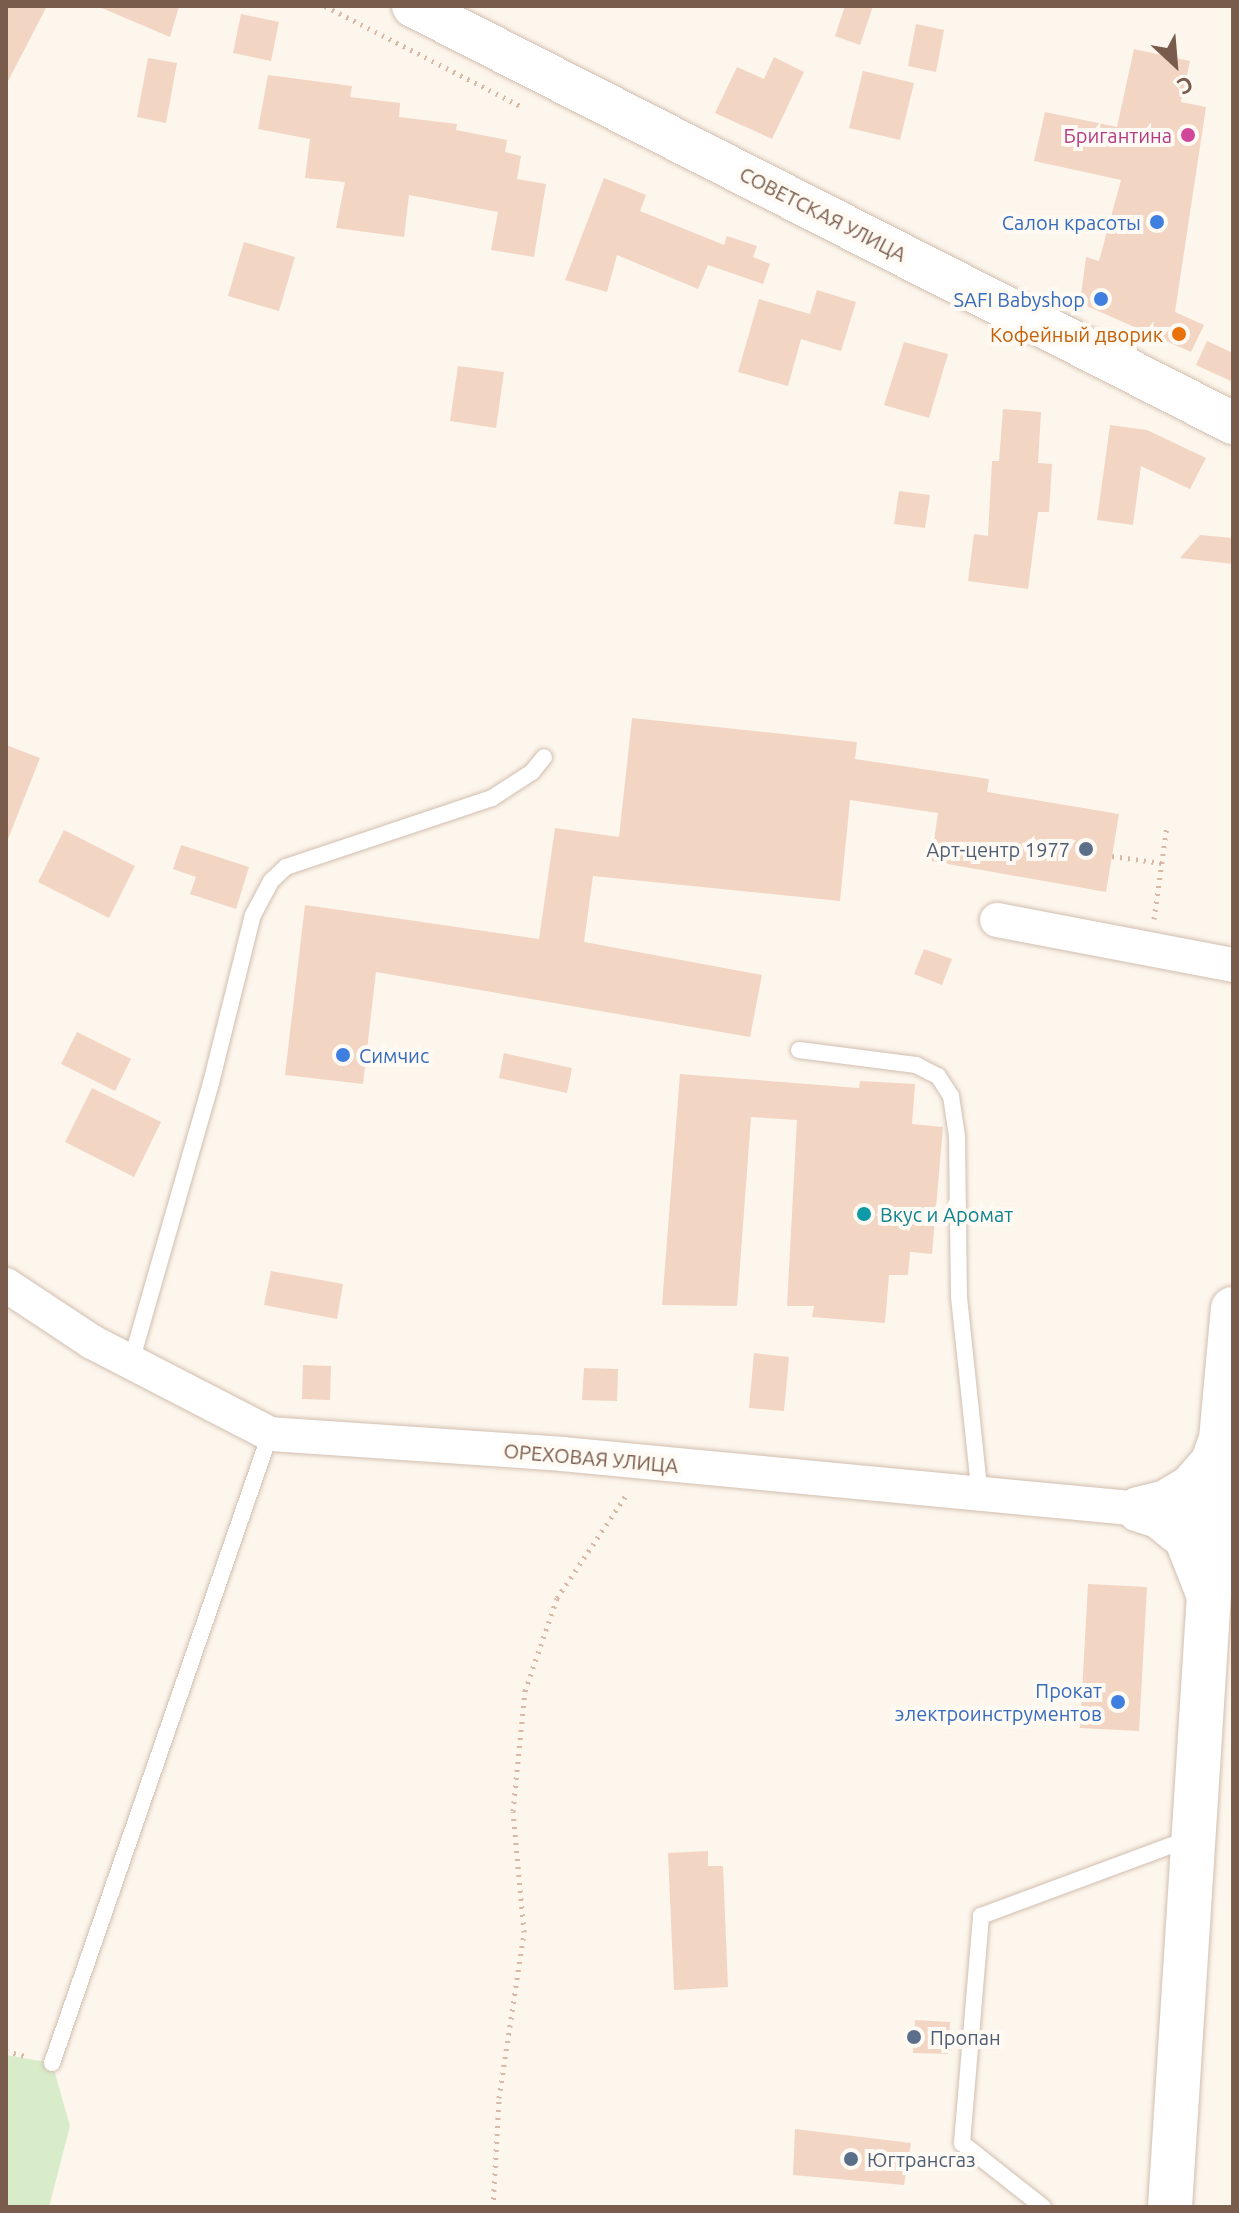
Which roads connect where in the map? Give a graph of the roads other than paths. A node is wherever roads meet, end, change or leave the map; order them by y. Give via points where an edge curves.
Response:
1 (413, 6) edge
2 (1233, 423) edge
3 (544, 757) dead end
4 (997, 920) dead end
5 (1233, 965) edge
6 (799, 1050) dead end
7 (6, 1285) edge
8 (1233, 1309) edge
9 (131, 1362) junction
10 (1223, 1418) junction
11 (270, 1434) junction
12 (980, 1496) junction
13 (1121, 1508) junction
14 (1214, 1516) junction
15 (1209, 1615) junction
16 (1197, 1836) junction
17 (52, 2063) dead end
18 (1043, 2207) edge
19 (1170, 2207) edge

1 - 2 street, СОВЕТСКАЯ УЛИЦА
3 - 9 lane via 532,772 492,798 286,867 271,881 253,915
4 - 5 street
6 - 12 lane via 916,1065 938,1076 951,1096 957,1136 959,1297
7 - 9 street, ОРЕХОВАЯ УЛИЦА
8 - 10 main road
9 - 11 street, ОРЕХОВАЯ УЛИЦА
10 - 13 street via 1208,1460 1188,1483 1163,1498
10 - 14 main road
11 - 12 street, ОРЕХОВАЯ УЛИЦА
11 - 17 lane
12 - 13 street, ОРЕХОВАЯ УЛИЦА
13 - 14 street, ОРЕХОВАЯ УЛИЦА
13 - 15 street via 1157,1521 1182,1541 1195,1564
14 - 15 main road
15 - 16 main road
16 - 18 lane via 981,1916 962,2143
16 - 19 main road

